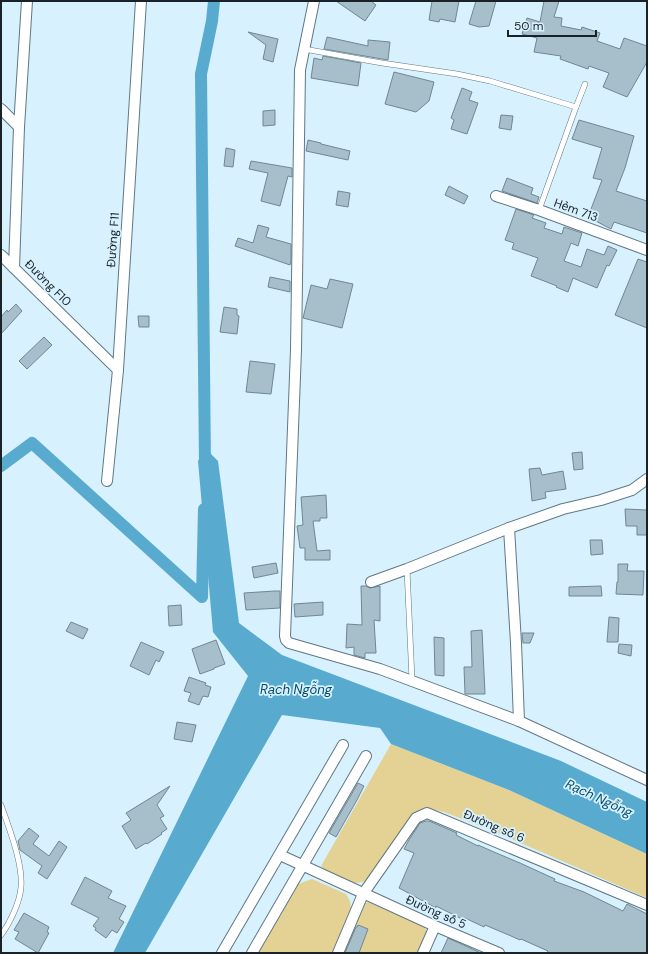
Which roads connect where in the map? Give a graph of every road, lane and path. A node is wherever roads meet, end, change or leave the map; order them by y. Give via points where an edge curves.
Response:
1 (27, 1) edge
2 (141, 1) edge
3 (314, 1) edge
4 (304, 48) junction
5 (584, 84) dead end
6 (576, 106) junction
7 (1, 109) edge
8 (19, 127) junction
9 (496, 196) dead end
10 (539, 210) junction
11 (647, 250) edge
12 (1, 256) edge
13 (14, 268) junction
14 (118, 370) junction
15 (107, 481) dead end
16 (644, 481) edge
17 (509, 528) junction
18 (407, 568) junction
19 (371, 582) dead end
20 (412, 680) junction
21 (519, 721) junction
22 (343, 745) dead end
23 (366, 756) dead end
24 (647, 780) edge
25 (1, 806) edge
26 (280, 855) junction
27 (302, 866) junction
28 (363, 894) junction
29 (647, 905) edge
30 (435, 926) junction
31 (1, 936) edge
32 (222, 953) edge
33 (252, 953) edge
34 (338, 953) edge
35 (423, 953) edge
36 (499, 953) edge

1 - 8 street, Đường F10
2 - 14 street, Đường F11
3 - 4 street
4 - 6 lane via 457,74
4 - 20 street via 300,70 296,350 286,638 289,643 380,668
5 - 6 lane
6 - 10 lane
7 - 8 street
8 - 13 street, Đường F10
9 - 10 street, Hẻm 713
10 - 11 street, Hẻm 713
12 - 13 street
13 - 14 street, Đường F10
14 - 15 street, Đường F11
16 - 17 street via 632,490 563,509
17 - 18 street
17 - 21 street
18 - 19 street
18 - 20 lane
20 - 21 street
21 - 24 street
22 - 26 street
23 - 27 street
25 - 31 lane via 21,873 22,886 14,911
26 - 27 street, Đường số 5
26 - 32 street
27 - 28 street, Đường số 5
27 - 33 street
28 - 29 street, Đường số 6 via 416,818 427,812
28 - 30 street, Đường số 5
28 - 34 street
30 - 35 street
30 - 36 street, Đường số 5

